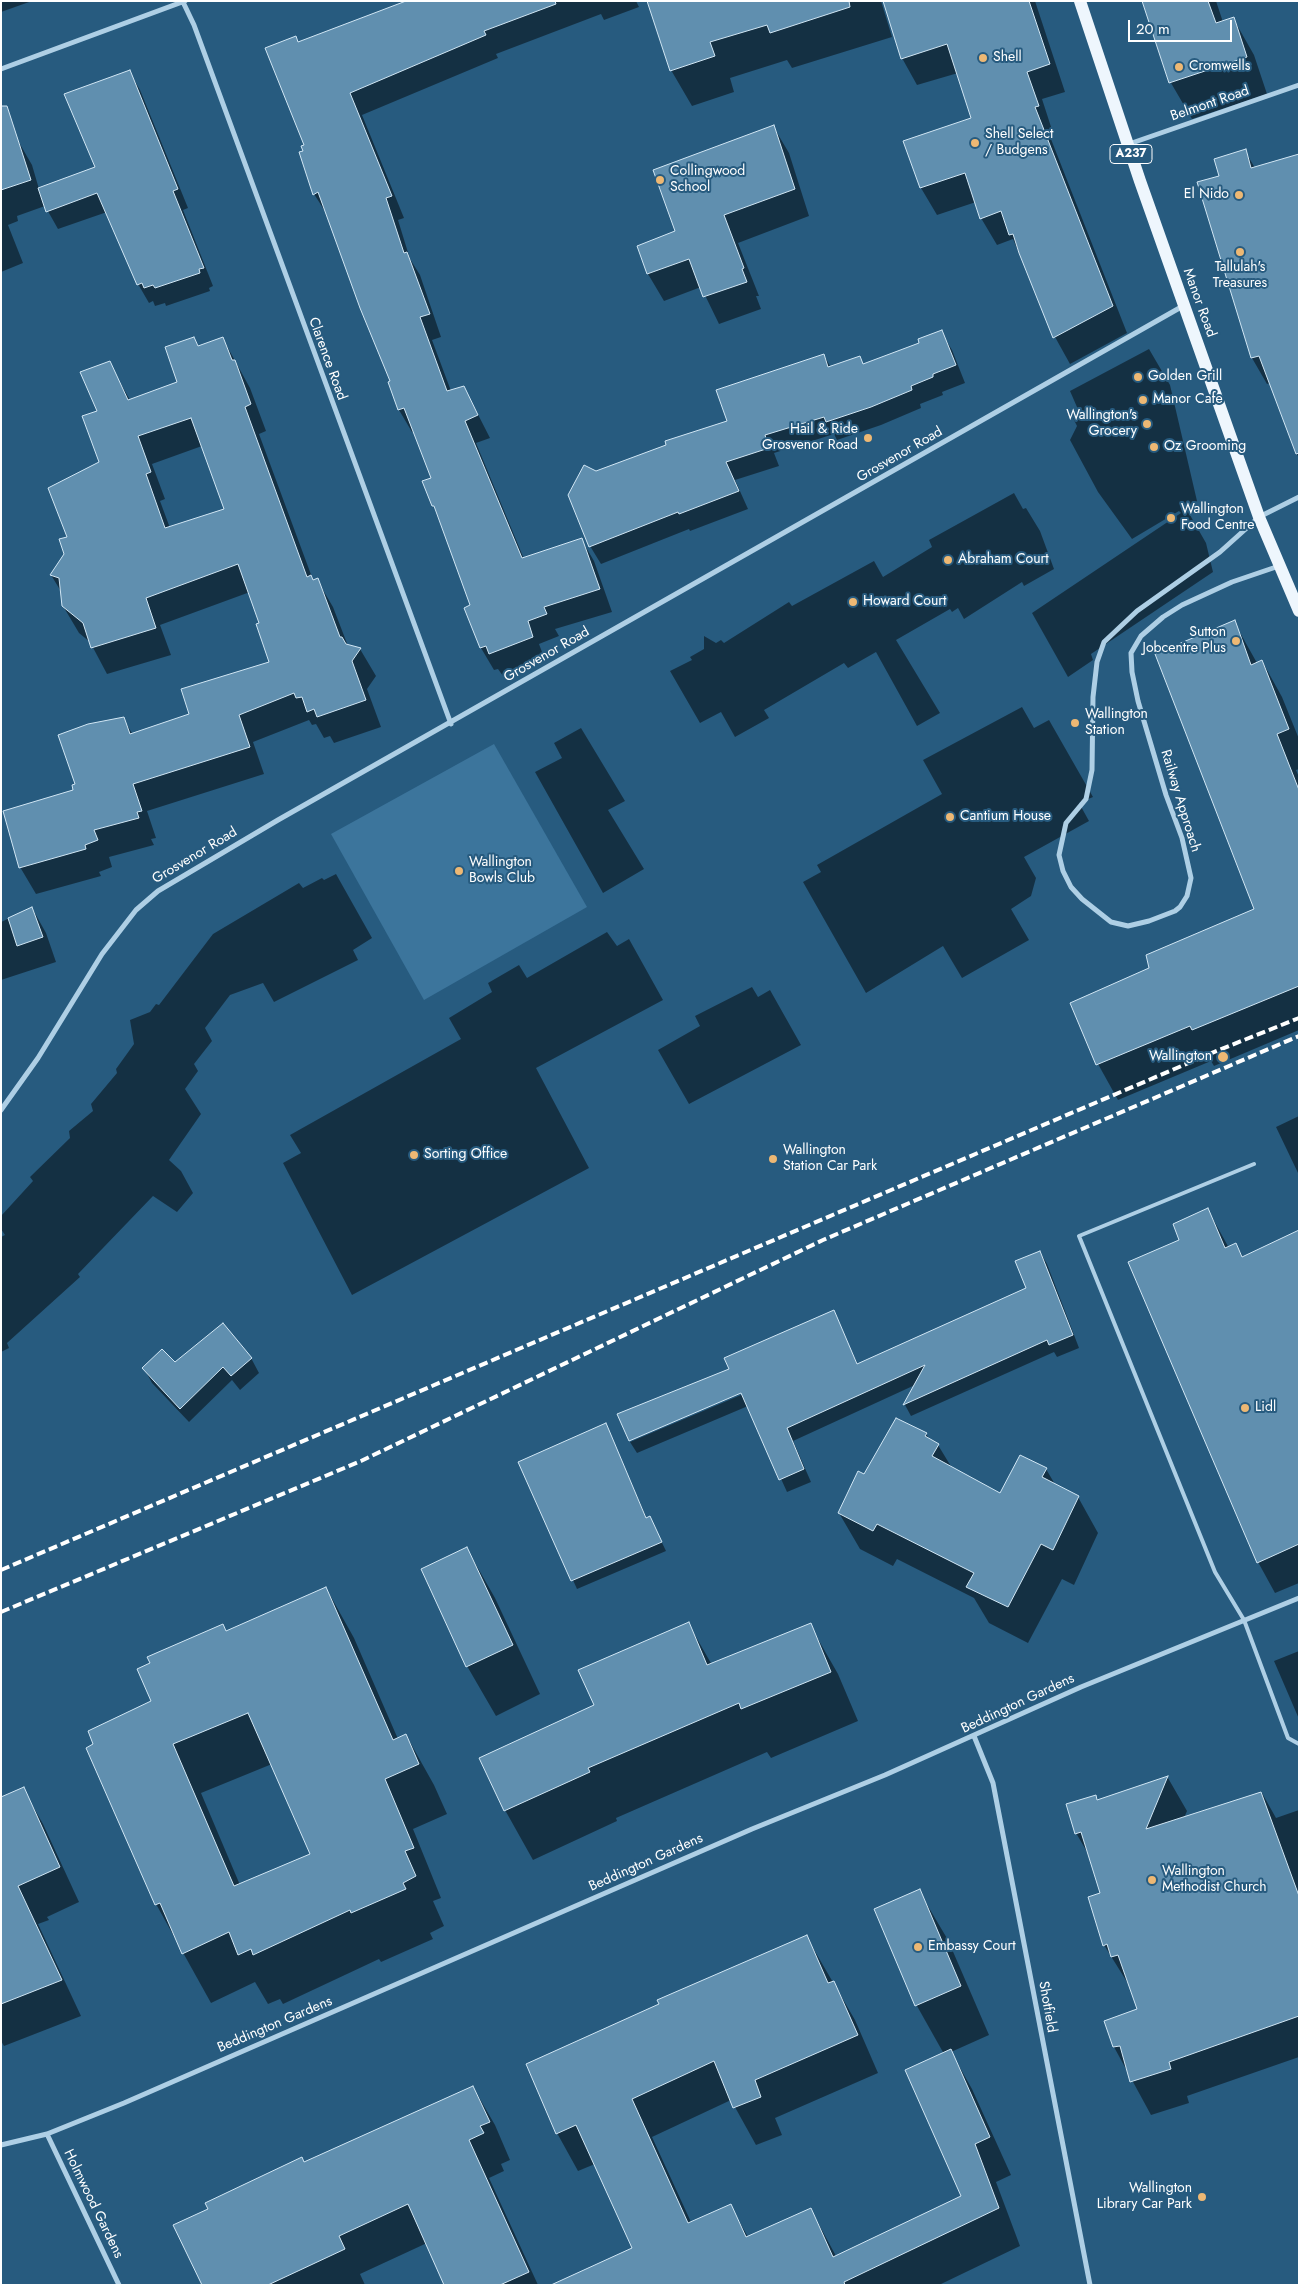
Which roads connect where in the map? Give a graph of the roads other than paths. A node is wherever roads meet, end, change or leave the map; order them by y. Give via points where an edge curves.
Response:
1 (1080, 1) edge
2 (184, 2) edge
3 (1, 69) edge
4 (1299, 85) edge
5 (1128, 144) junction
6 (1184, 306) junction
7 (1299, 497) edge
8 (1259, 517) junction
9 (1280, 566) junction
10 (1299, 611) edge
11 (450, 724) junction
12 (1, 1110) edge
13 (1254, 1164) dead end
14 (1299, 1598) edge
15 (1244, 1620) junction
16 (974, 1736) junction
17 (1299, 1744) edge
18 (47, 2134) junction
19 (1, 2145) edge
20 (119, 2285) edge
21 (1090, 2285) edge

1 - 5 main road, Manor Road / A237
2 - 3 street
2 - 11 street, Clarence Road
4 - 5 street, Belmont Road
5 - 6 main road, Manor Road / A237
6 - 8 main road, Manor Road / A237
6 - 11 street, Grosvenor Road
7 - 8 street, Railway Approach
8 - 9 main road, Manor Road / A237
8 - 9 street, Railway Approach via 1220,552 1137,611 1104,642 1097,662 1092,770 1086,799 1066,823 1059,855 1071,887 1111,922 1128,926 1175,911 1187,896 1191,878 1182,838 1138,701 1131,653 1141,636 1182,605 1232,582
9 - 10 main road, Manor Road / A237
11 - 12 street, Grosvenor Road via 158,891 136,910 102,954 38,1058
13 - 15 lane via 1079,1236 1215,1572
14 - 15 street, Beddington Gardens
15 - 16 street, Beddington Gardens via 1081,1687
15 - 17 lane via 1288,1738
16 - 18 street, Beddington Gardens
16 - 21 street, Shotfield via 993,1783
18 - 19 street, Beddington Gardens
18 - 20 street, Holmwood Gardens

